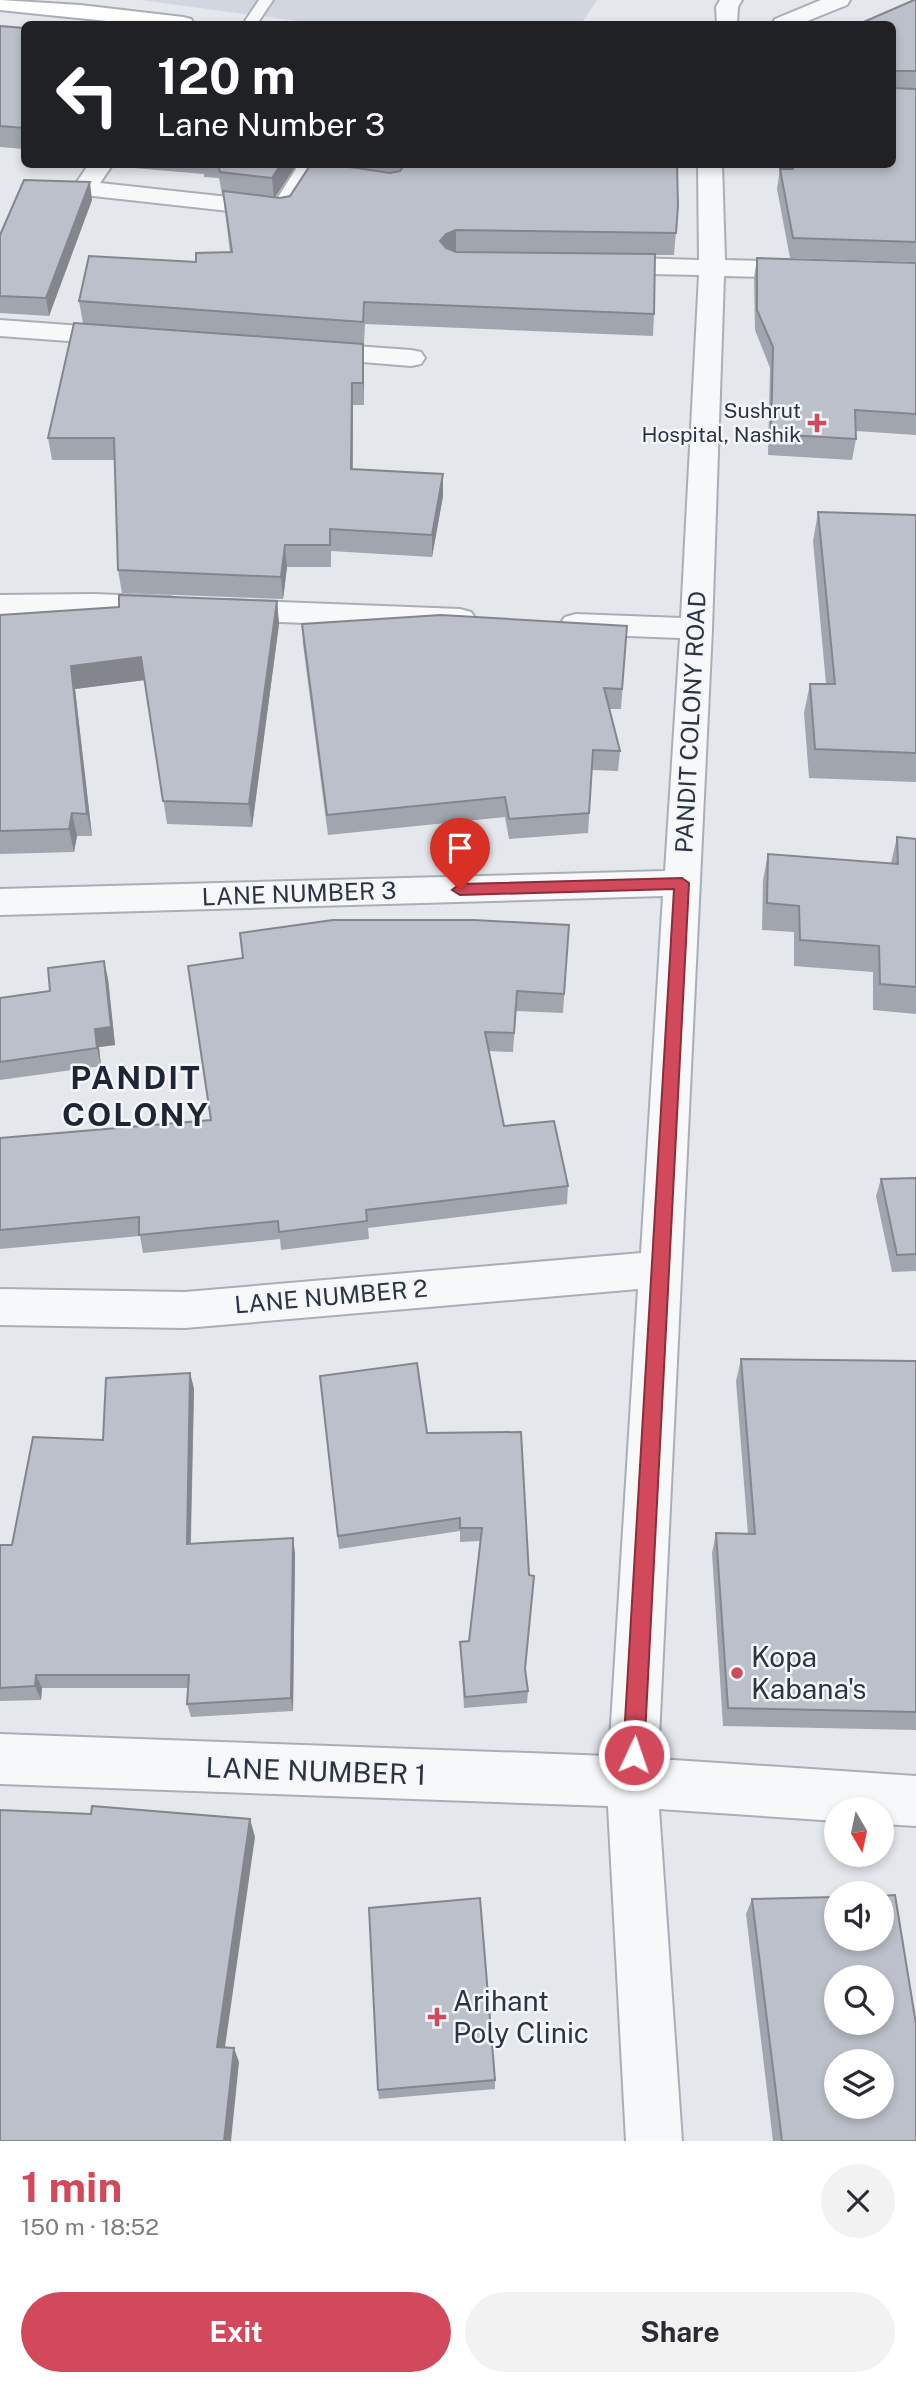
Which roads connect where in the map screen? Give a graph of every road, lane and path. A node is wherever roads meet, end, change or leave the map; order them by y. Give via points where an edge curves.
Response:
1 (30, 0) edge
2 (266, 0) edge
3 (731, 0) edge
4 (839, 0) edge
5 (0, 4) edge
6 (80, 11) junction
7 (159, 21) edge
8 (252, 21) edge
9 (727, 21) edge
10 (790, 21) edge
11 (98, 168) edge
12 (710, 168) edge
13 (315, 171) edge
14 (577, 265) edge
15 (712, 266) junction
16 (916, 273) edge
17 (0, 328) edge
18 (151, 339) edge
19 (288, 349) edge
20 (411, 358) dead end
21 (0, 605) edge
22 (491, 621) edge
23 (546, 623) edge
24 (696, 629) junction
25 (682, 883) junction
26 (0, 902) edge
27 (661, 1269) junction
28 (0, 1307) edge
29 (0, 1759) edge
30 (632, 1782) junction
31 (916, 1801) edge
32 (654, 2141) edge

1 - 6 main road
2 - 8 lane
3 - 9 street
4 - 10 street
5 - 6 main road
6 - 7 main road
11 - 13 street via 84,189 282,210
12 - 15 street, PANDIT COLONY ROAD
14 - 15 street
15 - 16 street
15 - 24 street, PANDIT COLONY ROAD
17 - 18 street
19 - 20 street
21 - 22 street via 94,604
23 - 24 street
24 - 25 street, PANDIT COLONY ROAD
25 - 26 street, LANE NUMBER 3
25 - 27 street, PANDIT COLONY ROAD
27 - 28 street, LANE NUMBER 2 via 185,1310
27 - 30 street, PANDIT COLONY ROAD
29 - 30 street, LANE NUMBER 1
30 - 31 street
30 - 32 street, PANDIT COLONY ROAD

